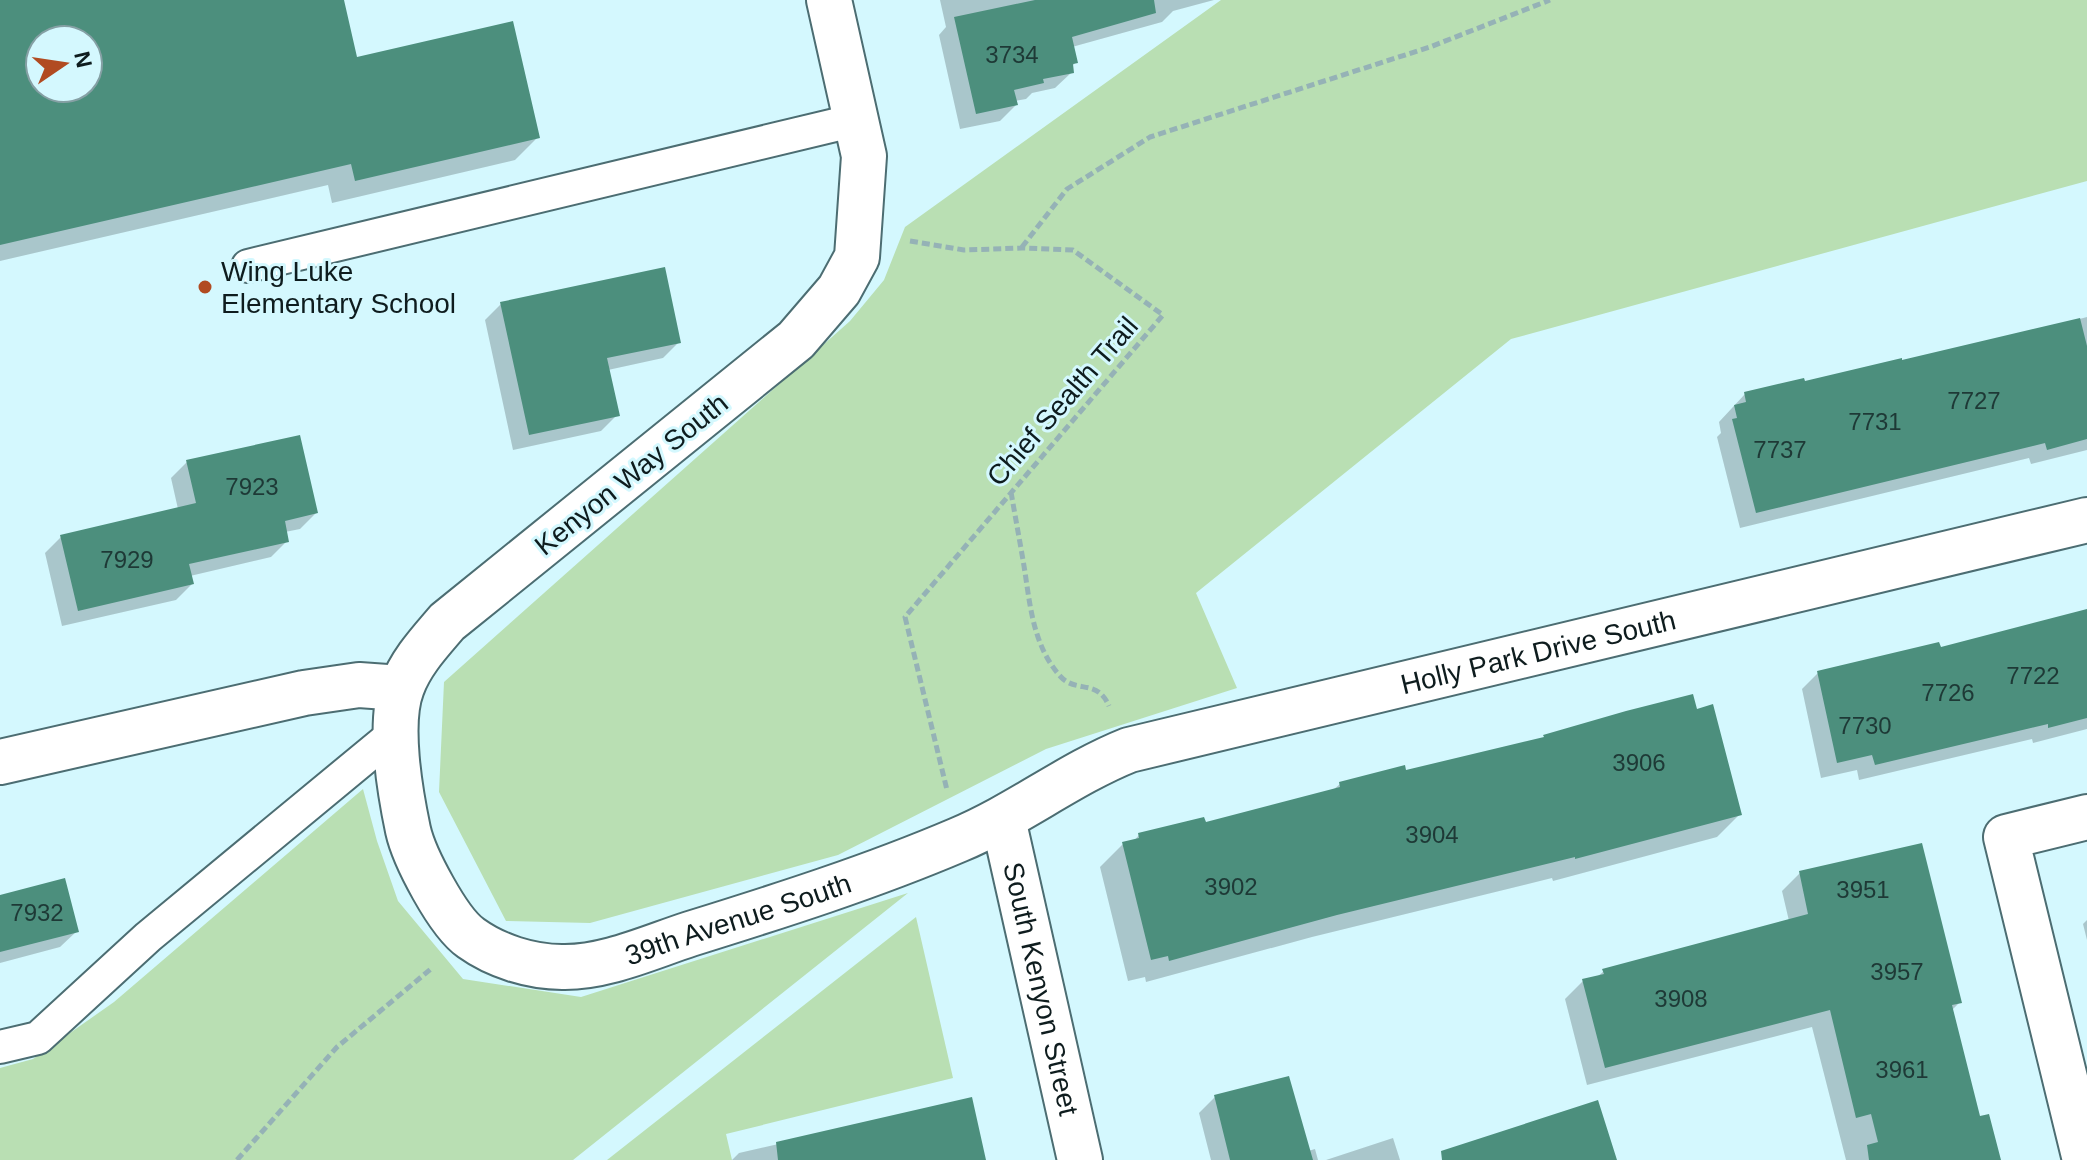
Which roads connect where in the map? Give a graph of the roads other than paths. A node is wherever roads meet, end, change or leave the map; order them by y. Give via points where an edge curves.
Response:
1 (829, 0) edge
2 (856, 120) junction
3 (248, 266) dead end
4 (2087, 520) edge
5 (401, 688) junction
6 (396, 732) junction
7 (0, 762) edge
8 (2087, 817) edge
9 (1003, 819) junction
10 (0, 1047) edge
11 (1080, 1160) edge
12 (2085, 1160) edge

1 - 2 street
2 - 3 lane
2 - 5 street, Kenyon Way South via 864,156 857,257 839,290 796,340 447,622
4 - 9 street, Holly Park Drive South via 1129,750 1091,765
5 - 6 street
5 - 7 street via 359,685 304,693
6 - 9 street, 39th Avenue South via 399,787 411,845 434,892 469,937 516,961 563,967 607,960 780,906
6 - 10 lane via 148,937 38,1038
8 - 12 street via 2006,837
9 - 11 street, South Kenyon Street

